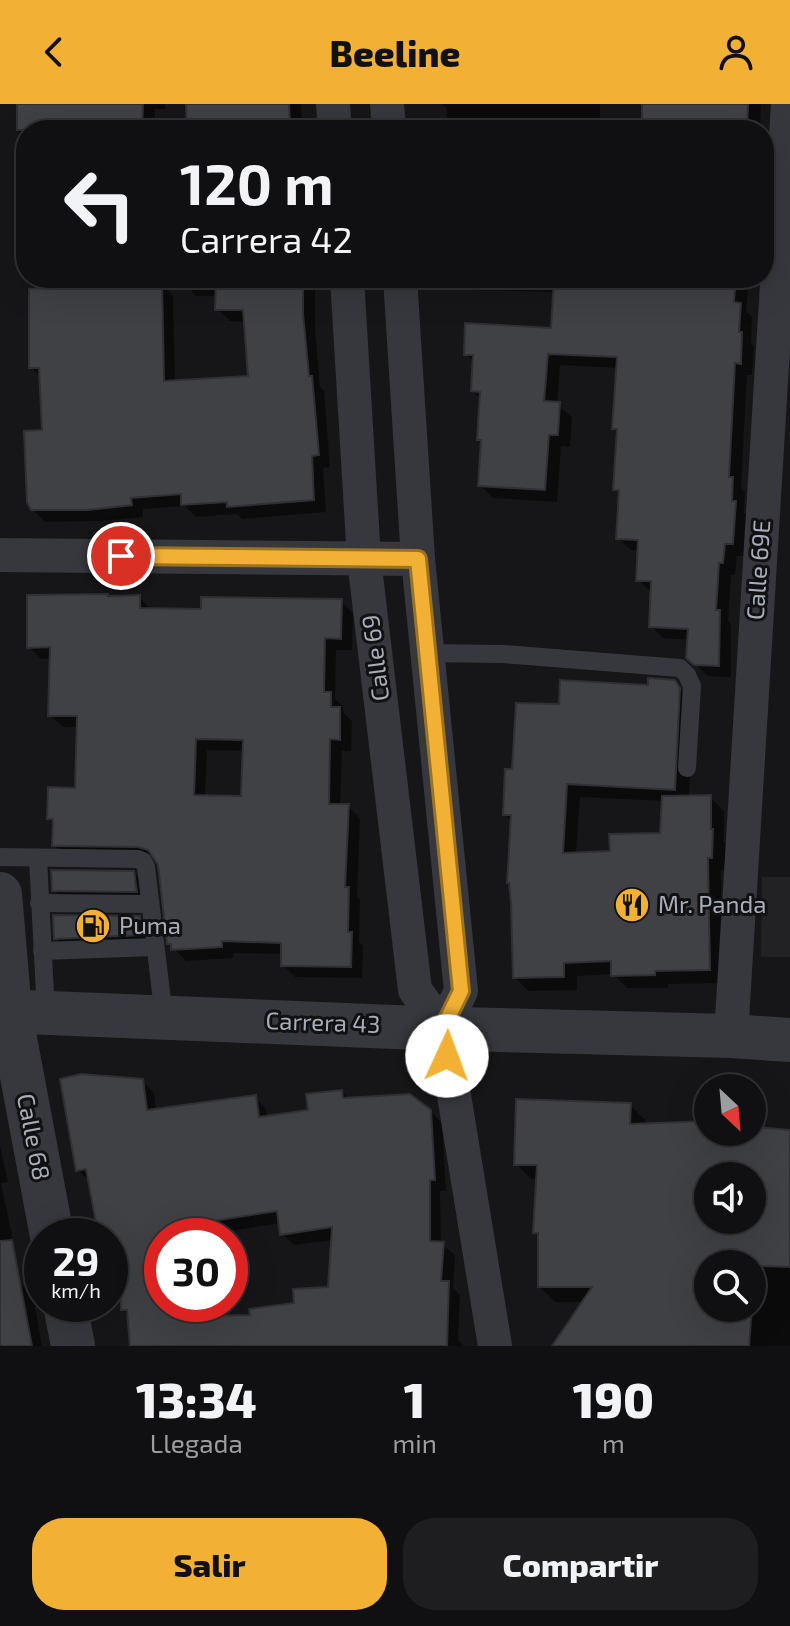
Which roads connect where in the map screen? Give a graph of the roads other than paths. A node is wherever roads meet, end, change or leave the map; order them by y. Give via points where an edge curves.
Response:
1 (788, 104) edge
2 (348, 288) edge
3 (401, 288) edge
4 (0, 555) edge
5 (364, 559) junction
6 (418, 559) junction
7 (426, 653) junction
8 (687, 768) dead end
9 (0, 857) edge
10 (38, 858) junction
11 (20, 899) edge
12 (150, 904) junction
13 (155, 947) junction
14 (42, 951) junction
15 (18, 1012) edge
16 (164, 1017) junction
17 (443, 1028) junction
18 (731, 1036) junction
19 (790, 1040) edge
20 (49, 1218) edge
21 (68, 1322) edge
22 (73, 1346) edge
23 (495, 1346) edge

1 - 18 street, Calle 69E
2 - 5 street, Calle 69
3 - 6 street, Calle 69
4 - 5 street
5 - 6 street
5 - 17 street, Calle 69 via 415,990
6 - 7 street, Calle 69
7 - 8 lane via 680,668 692,686
7 - 17 street, Calle 69 via 461,991
9 - 10 lane
10 - 11 lane
10 - 12 lane via 143,861
11 - 12 lane
11 - 14 lane
11 - 15 street, Calle 68
12 - 13 lane
13 - 14 lane
13 - 16 lane
14 - 15 lane
15 - 16 street, Carrera 43
15 - 20 street, Calle 68
16 - 17 street, Carrera 43
17 - 18 street, Carrera 43
17 - 23 street, Calle 69
18 - 19 street, Carrera 43
21 - 22 street

